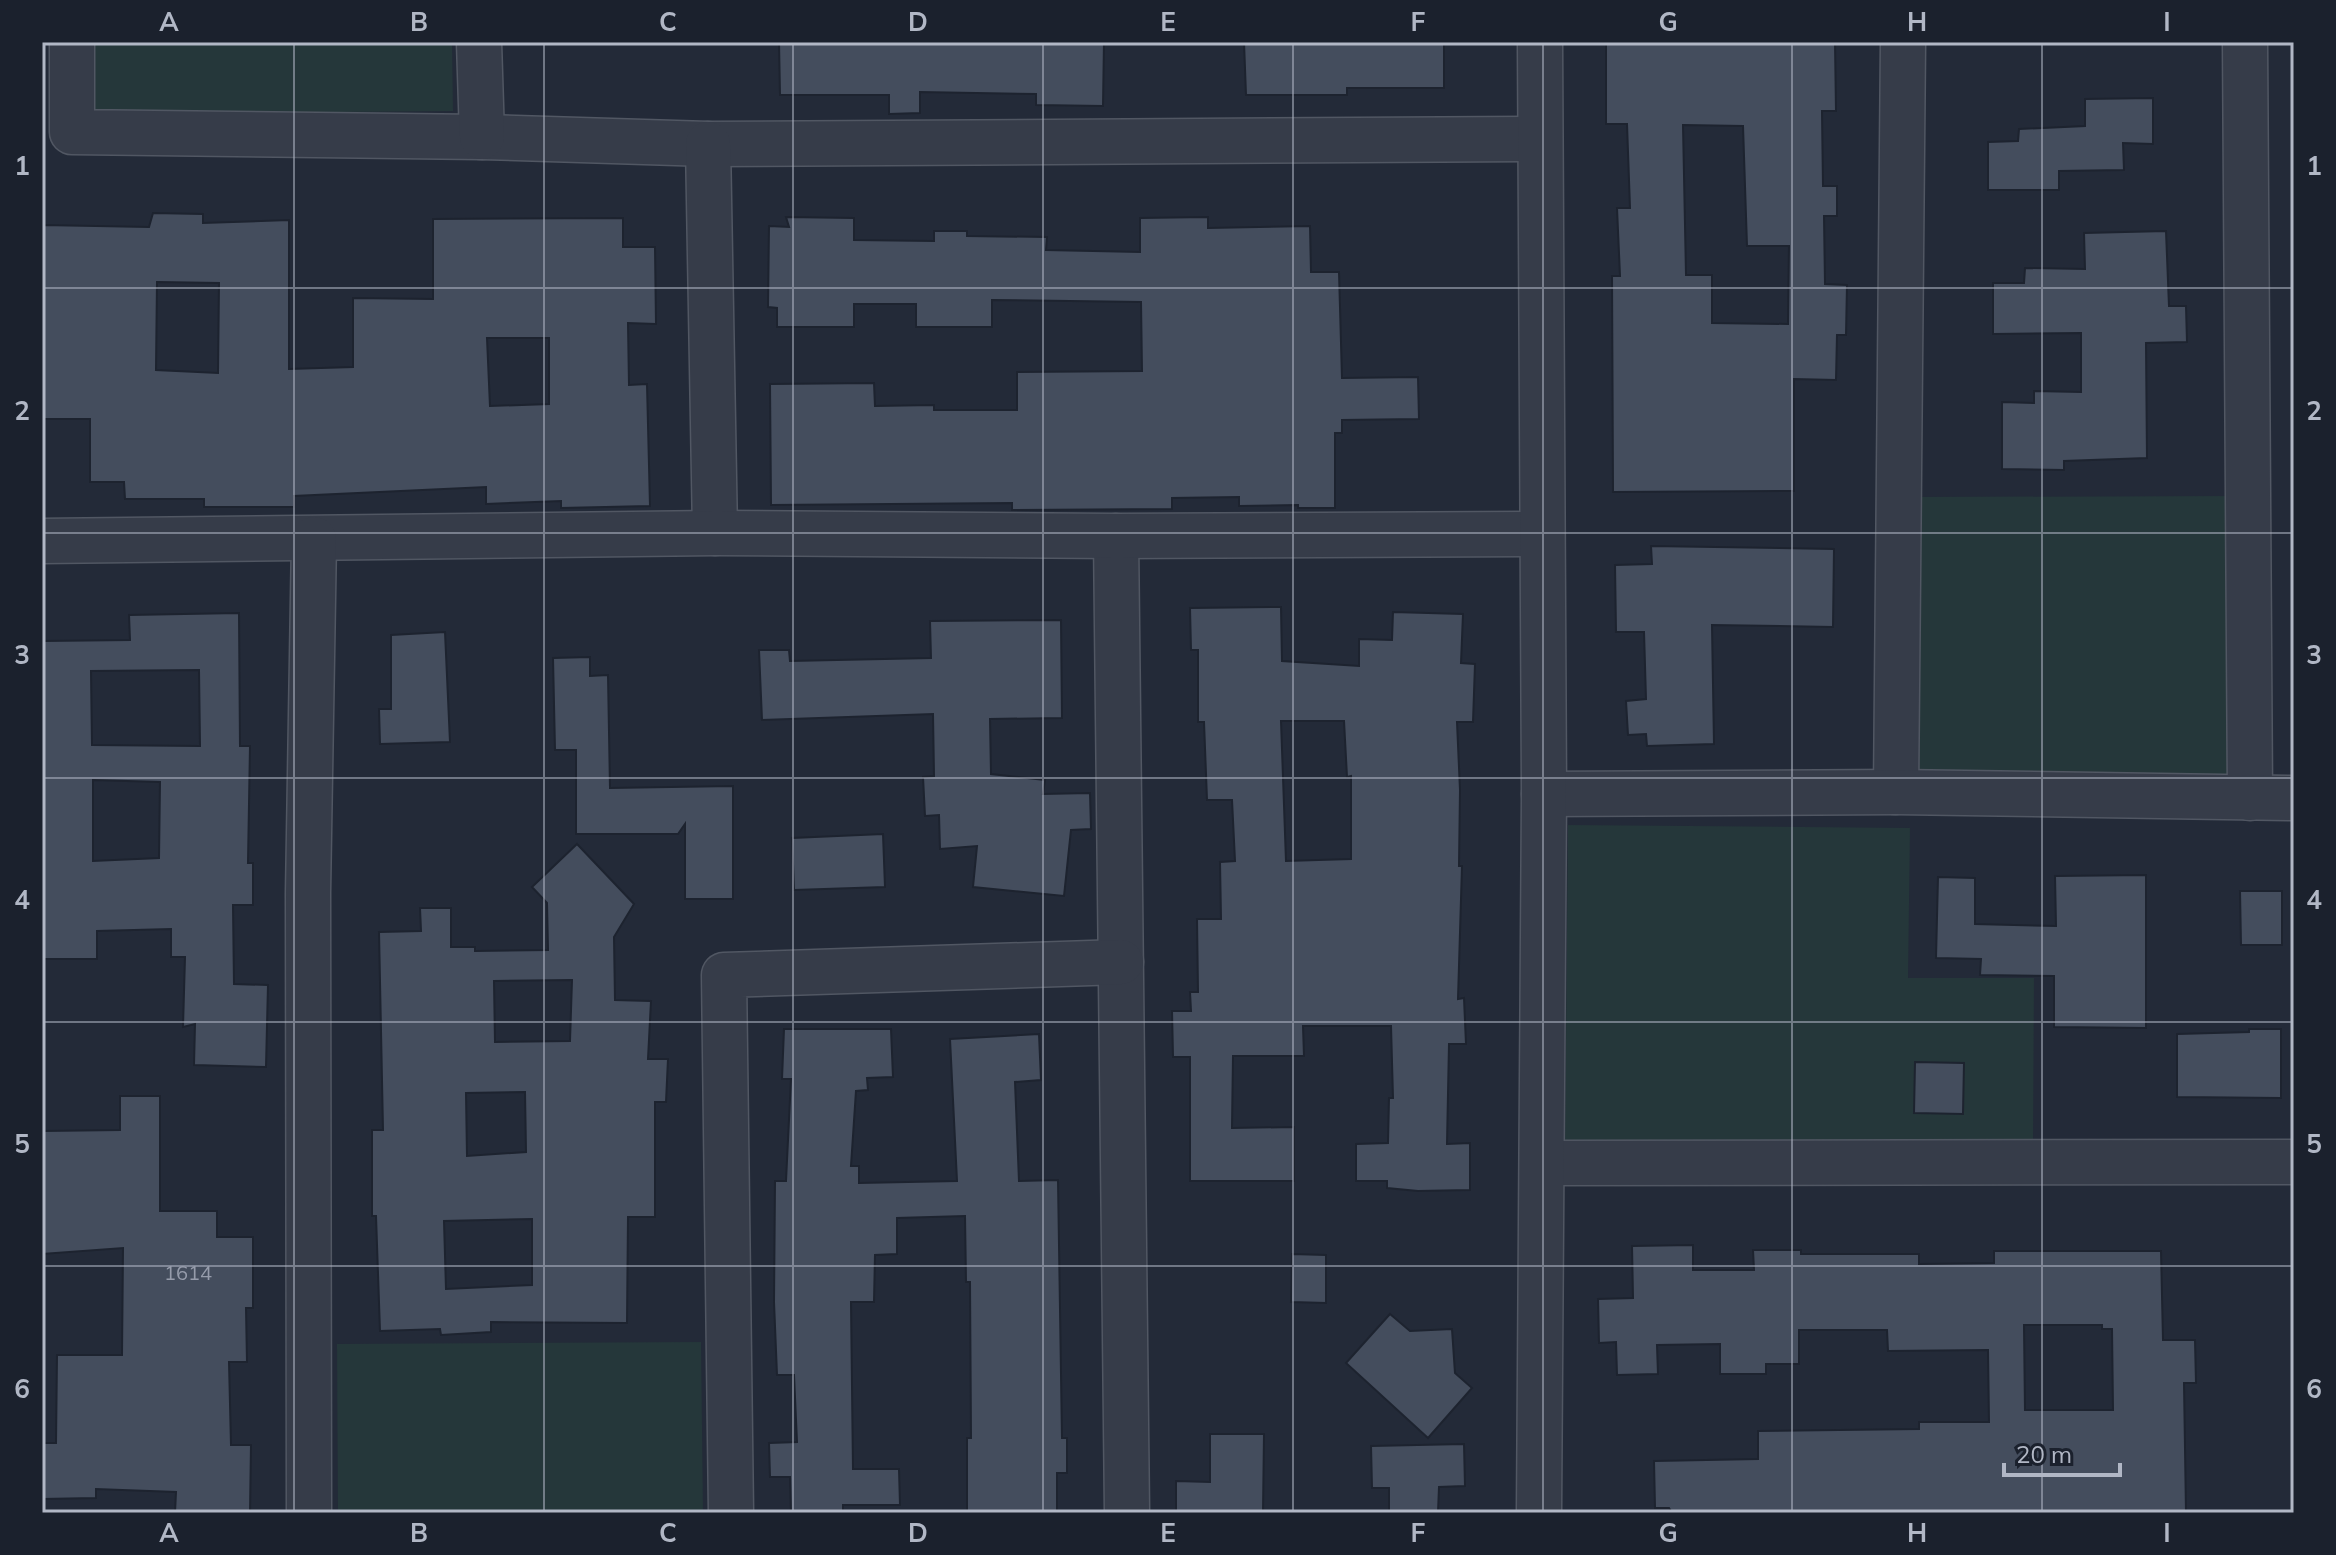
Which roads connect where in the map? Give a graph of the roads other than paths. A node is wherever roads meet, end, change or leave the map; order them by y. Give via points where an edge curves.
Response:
1 (72, 42) edge
2 (479, 42) edge
3 (1540, 42) edge
4 (1903, 42) edge
5 (2245, 42) edge
6 (57, 132) edge
7 (482, 137) junction
8 (1539, 139) junction
9 (708, 144) junction
10 (715, 533) junction
11 (1542, 534) junction
12 (1116, 536) junction
13 (314, 539) junction
14 (42, 541) edge
15 (1896, 792) junction
16 (1544, 794) junction
17 (2250, 798) junction
18 (2294, 798) edge
19 (1121, 962) junction
20 (2294, 1162) edge
21 (1542, 1163) junction
22 (309, 1513) edge
23 (731, 1513) edge
24 (1127, 1513) edge
25 (1539, 1513) edge

1 - 6 street
2 - 7 street
3 - 8 street
4 - 15 street
5 - 17 street
6 - 7 street
7 - 9 street
8 - 9 street
8 - 11 street
9 - 10 street
10 - 12 street
10 - 13 street
11 - 12 street
11 - 16 street
12 - 19 street
13 - 14 street
13 - 22 street via 308,893
15 - 16 street
15 - 17 street
16 - 21 street
17 - 18 street
19 - 23 street via 724,975
19 - 24 street
20 - 21 street
21 - 25 street

